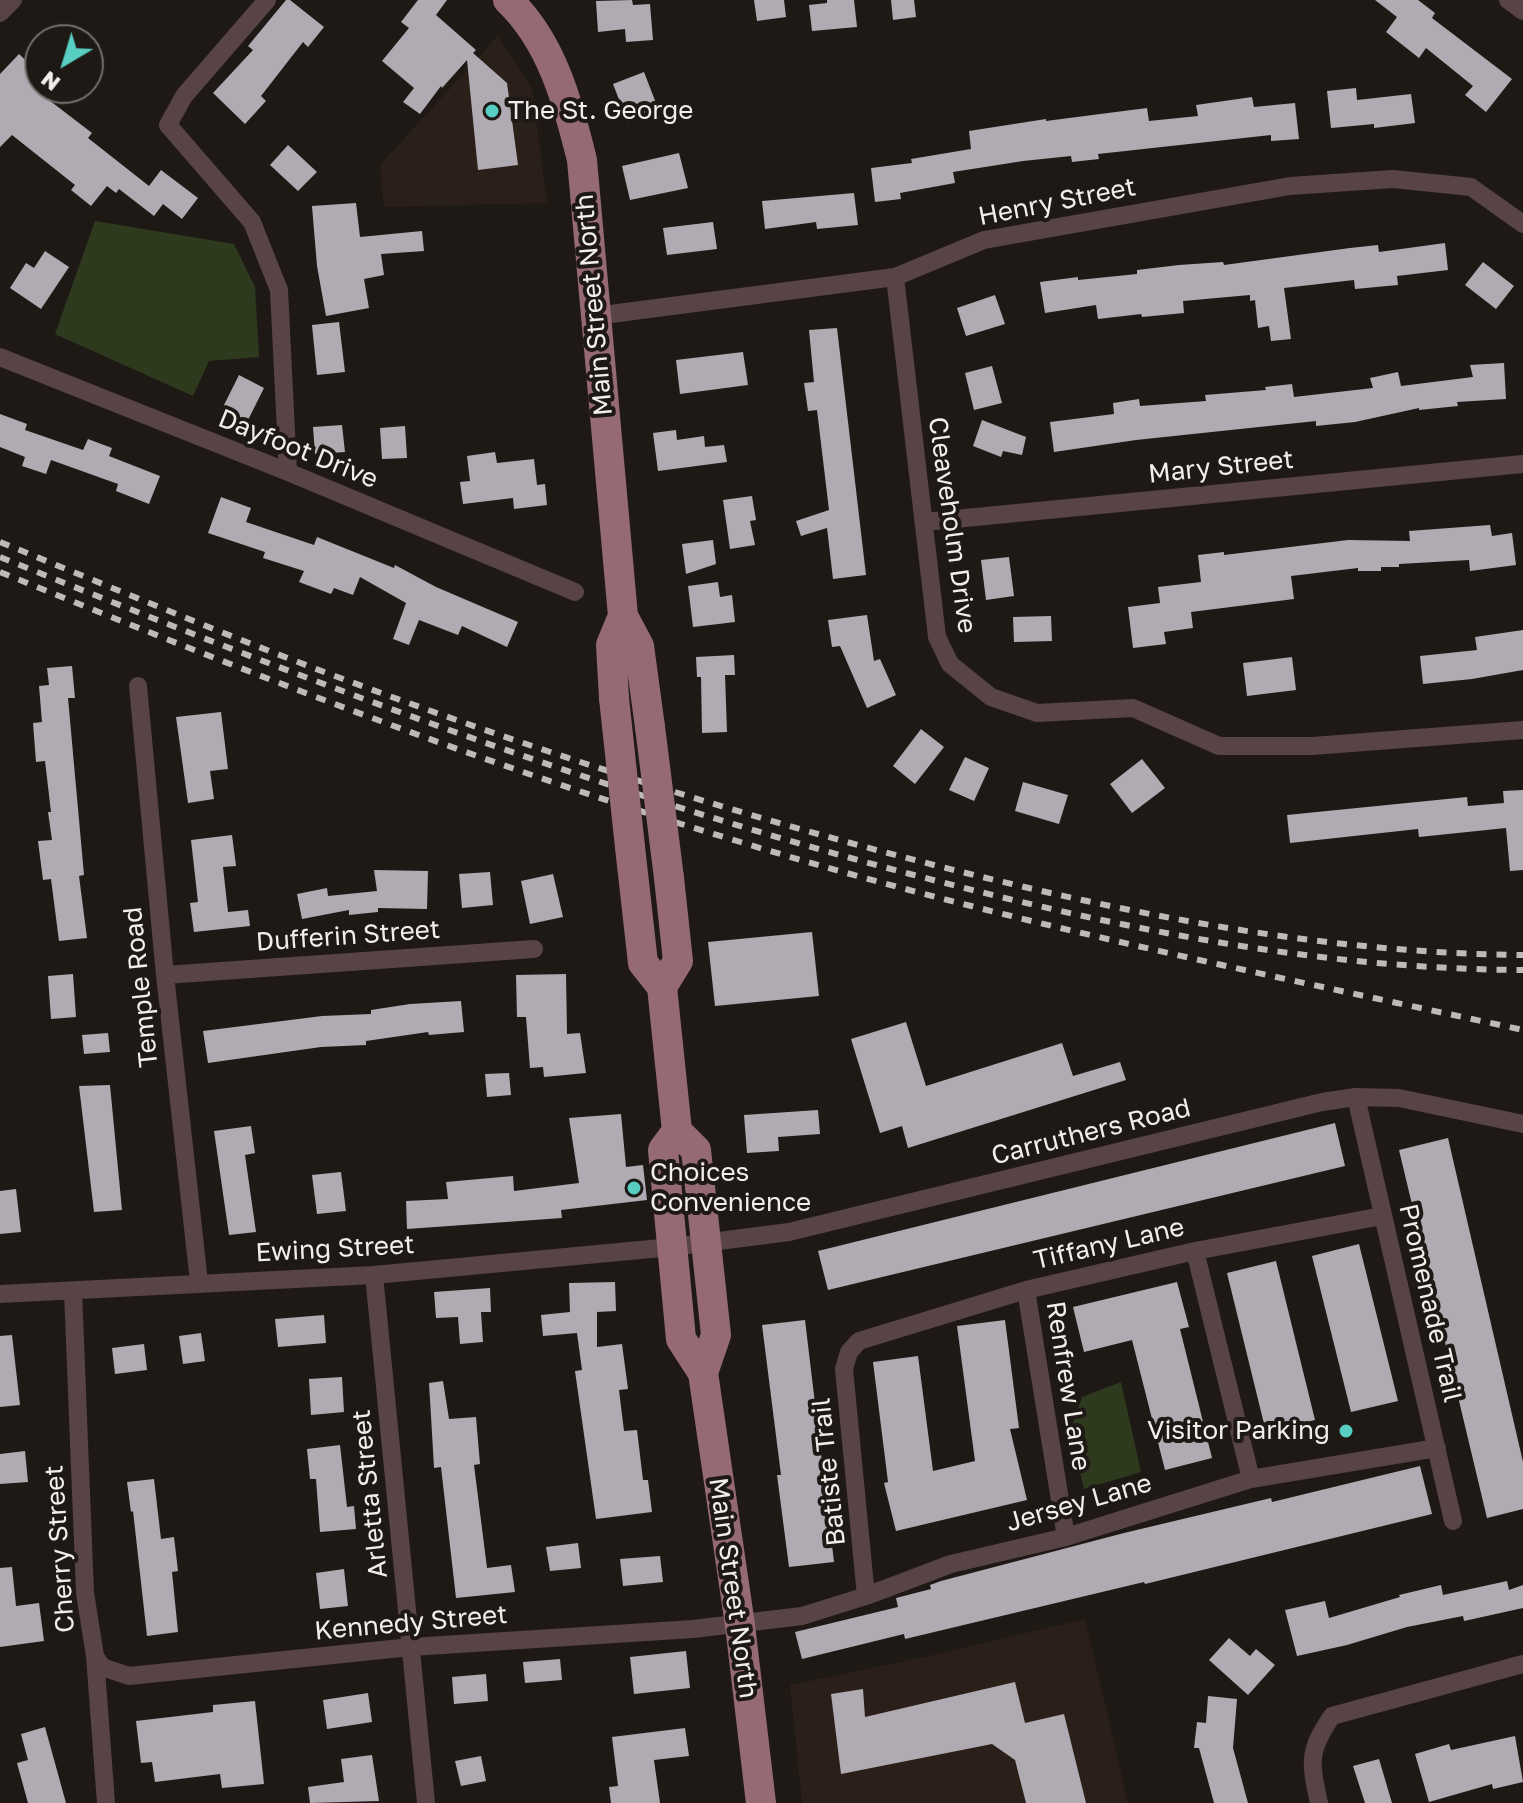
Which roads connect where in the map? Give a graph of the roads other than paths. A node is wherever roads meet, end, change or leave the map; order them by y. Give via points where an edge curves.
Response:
1 (13, 0) edge
2 (267, 0) edge
3 (1508, 0) edge
4 (512, 4) edge
5 (1523, 11) edge
6 (0, 13) edge
7 (1523, 224) edge
8 (895, 277) junction
9 (595, 316) junction
10 (0, 357) edge
11 (1523, 464) edge
12 (288, 472) junction
13 (924, 522) junction
14 (575, 592) dead end
15 (623, 616) junction
16 (138, 686) dead end
17 (1523, 730) edge
18 (534, 949) dead end
19 (165, 975) junction
20 (662, 987) junction
21 (1356, 1097) junction
22 (1523, 1124) edge
23 (677, 1131) junction
24 (1382, 1216) junction
25 (707, 1242) junction
26 (672, 1247) junction
27 (1195, 1251) junction
28 (374, 1275) junction
29 (199, 1282) junction
30 (1026, 1290) junction
31 (73, 1291) junction
32 (0, 1294) edge
33 (854, 1346) joint
34 (703, 1373) junction
35 (1437, 1448) junction
36 (1251, 1479) junction
37 (1453, 1521) dead end
38 (1066, 1537) junction
39 (866, 1596) junction
40 (740, 1625) junction
41 (411, 1647) junction
42 (95, 1656) junction
43 (1523, 1664) edge
44 (106, 1803) edge
45 (426, 1803) edge
46 (761, 1803) edge
47 (1319, 1803) edge

1 - 6 street
2 - 12 street via 184,96 168,125 252,222 279,290
3 - 5 street
4 - 9 main road, Main Street North via 554,66 569,106 582,160
7 - 8 street, Henry Street via 1471,187 1393,179 1290,186 984,240
8 - 9 street, Henry Street
8 - 13 street, Cleaveholm Drive
9 - 15 main road, Main Street North
10 - 12 street, Dayfoot Drive
11 - 13 street, Mary Street
12 - 14 street, Dayfoot Drive
13 - 17 street, Cleaveholm Drive via 937,637 950,664 991,697 1037,713 1133,708 1219,746 1312,746
15 - 20 main road, Main Street North, bridge via 611,645 614,698 643,963
15 - 20 main road, Main Street North, bridge via 639,646 678,961
16 - 19 street, Temple Road
18 - 19 street, Dufferin Street
19 - 29 street, Temple Road
20 - 23 main road, Main Street North
21 - 22 street, Carruthers Road via 1399,1098
21 - 24 street, Promenade Trail
21 - 25 street, Carruthers Road via 789,1232
23 - 25 main road, Main Street North via 696,1150
23 - 26 main road, Main Street North via 663,1150
24 - 27 street, Tiffany Lane
24 - 35 street, Promenade Trail
25 - 26 street, Carruthers Road
25 - 34 main road, Main Street North via 716,1335
26 - 28 street, Ewing Street
26 - 34 main road, Main Street North via 681,1339
27 - 30 street, Tiffany Lane
27 - 36 street
28 - 29 street, Ewing Street
28 - 41 street, Arletta Street
29 - 31 street, Ewing Street
30 - 33 street, Tiffany Lane via 868,1337
30 - 38 street, Renfrew Lane
31 - 32 street, Ewing Street
31 - 42 street, Cherry Street via 85,1593
33 - 39 street, Batiste Trail via 844,1369
34 - 40 main road, Main Street North
35 - 36 street, Jersey Lane
35 - 37 street, Promenade Trail
36 - 38 street, Jersey Lane
38 - 39 street, Jersey Lane via 951,1564
39 - 40 street, Jersey Lane via 802,1616
40 - 41 street, Kennedy Street
40 - 46 main road, Main Street North
41 - 42 street, Kennedy Street via 129,1676 102,1667
41 - 45 street, Arletta Street
42 - 44 street, Cherry Street
43 - 47 street via 1332,1716 1317,1738 1311,1767

